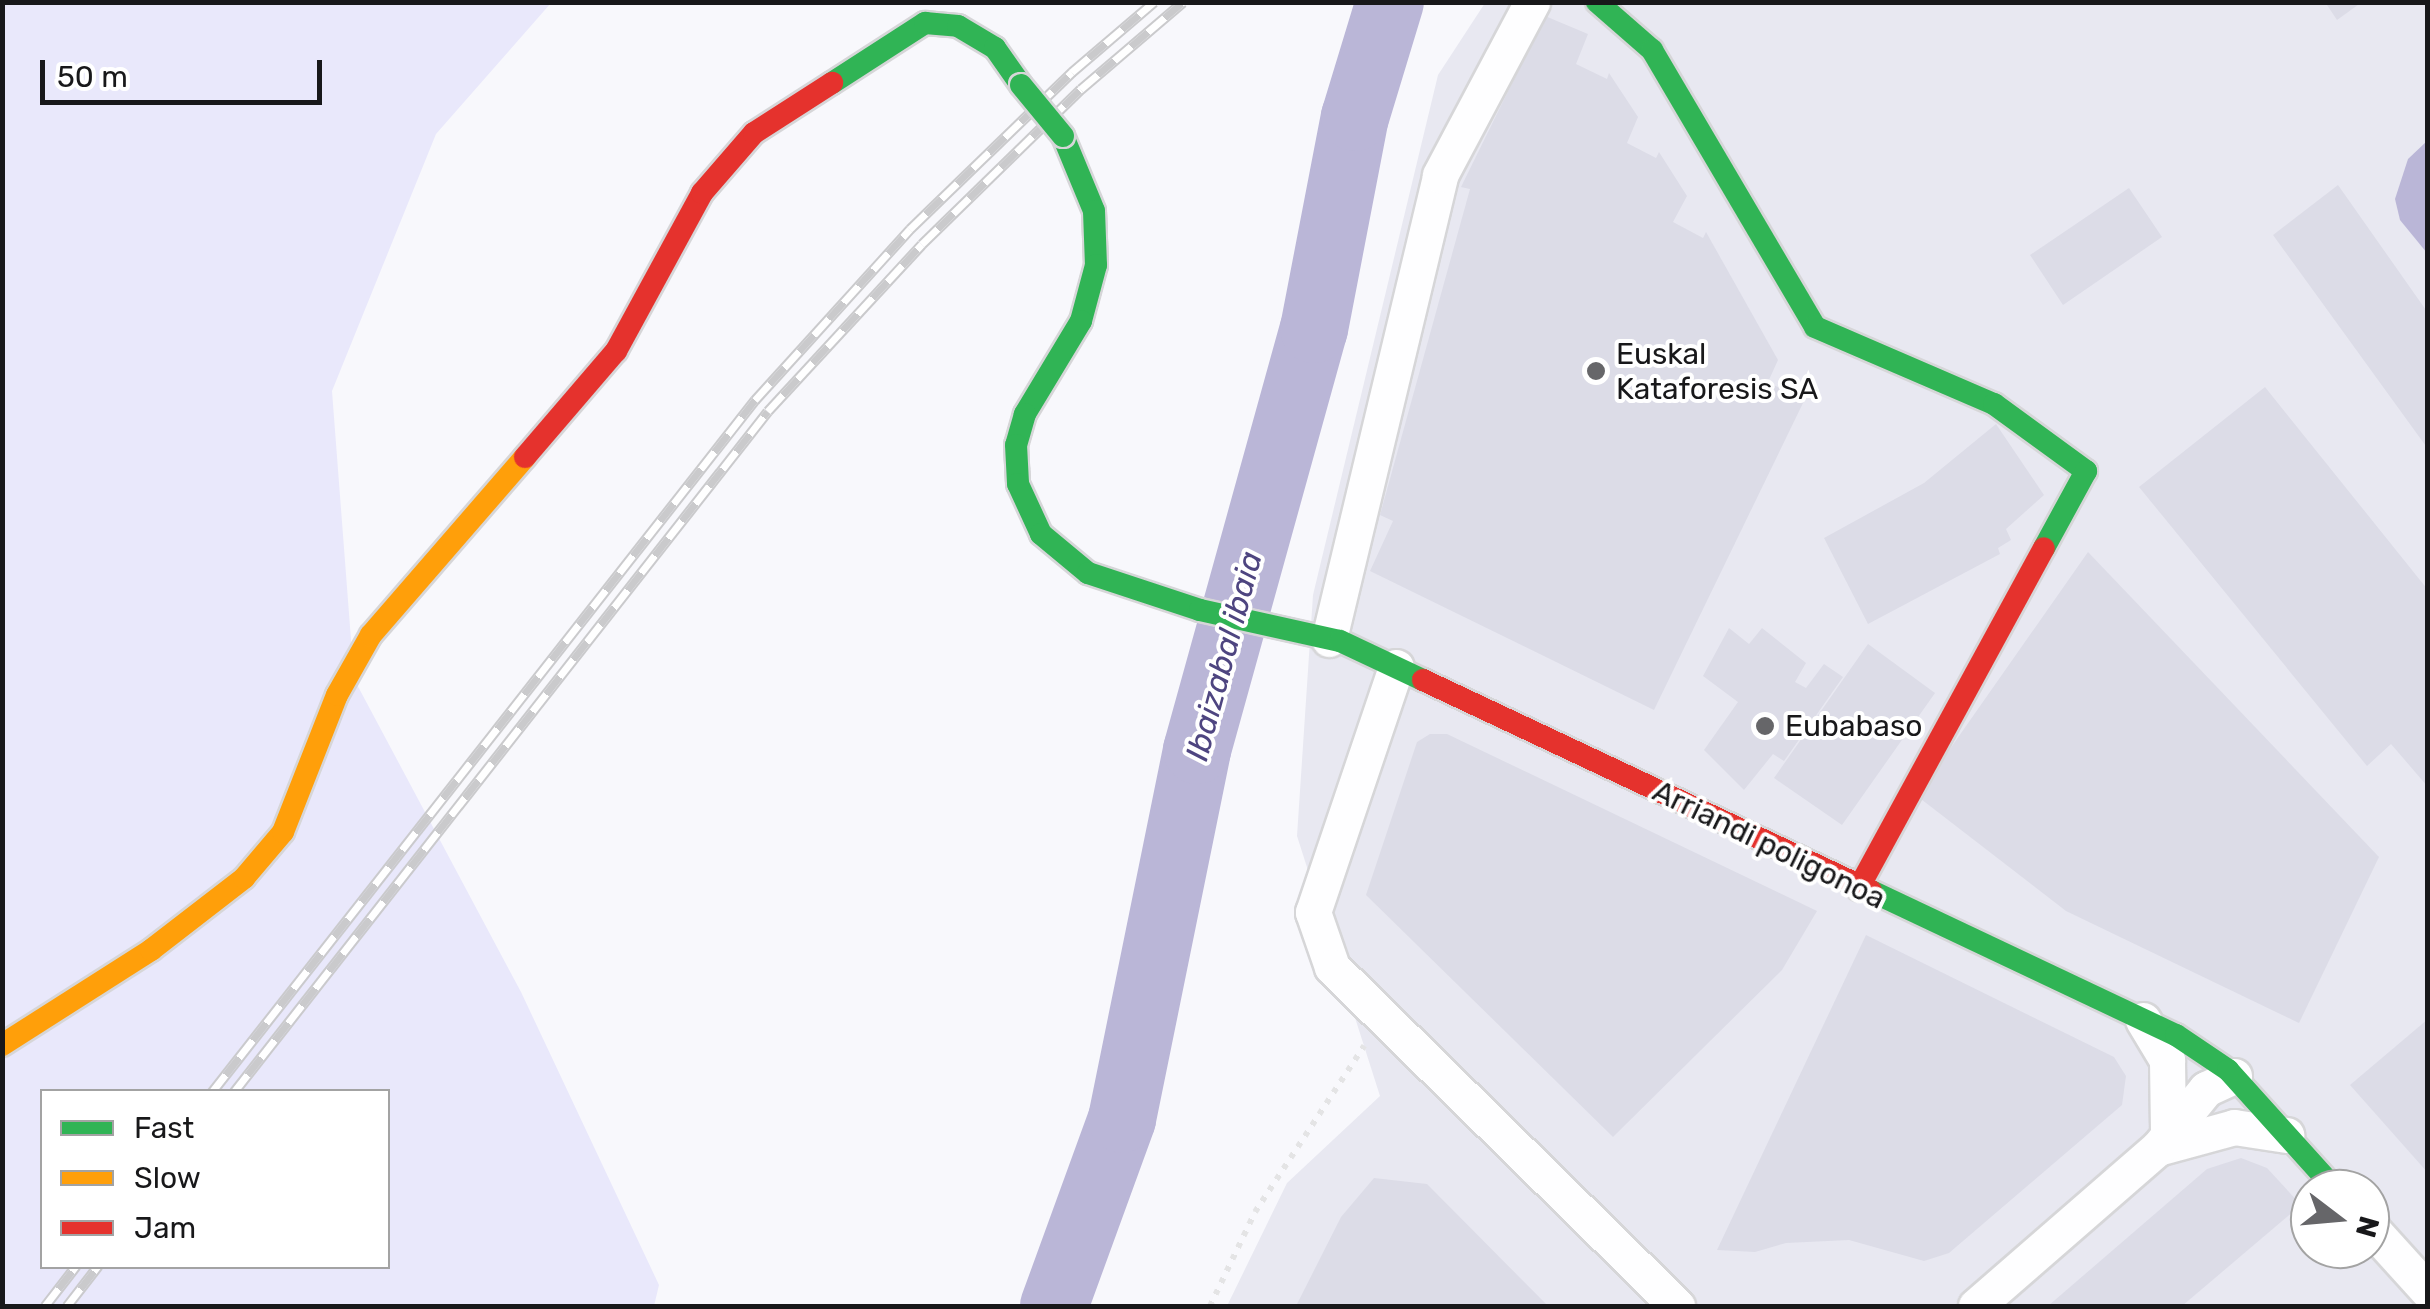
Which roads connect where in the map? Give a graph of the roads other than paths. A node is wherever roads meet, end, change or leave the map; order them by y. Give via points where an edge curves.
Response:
1 (1532, 2) edge
2 (1597, 2) edge
3 (1329, 638) junction
4 (1396, 666) junction
5 (1858, 889) junction
6 (2143, 1020) junction
7 (2, 1045) edge
8 (2234, 1076) junction
9 (2286, 1135) junction
10 (2171, 1140) junction
11 (2317, 1169) edge
12 (2390, 1249) edge
13 (2428, 1291) edge
14 (1677, 1306) edge
15 (1976, 1306) edge

1 - 3 street via 1440,176
2 - 5 street via 1652,50 1815,327 1994,404 2086,471
3 - 4 street, Arriandi poligonoa
3 - 7 street, Arriandi poligonoa, bridge via 1200,610 1088,573 1041,534 1018,484 1016,445 1025,414 1081,321 1096,264 1094,211 1062,136 996,48 958,26 925,23 754,133 702,194 616,351 371,635 336,695 283,832 244,878 151,950
4 - 5 street, Arriandi poligonoa
4 - 14 street via 1313,912 1332,967
5 - 6 street, Arriandi poligonoa
6 - 8 street, Arriandi poligonoa
6 - 10 street via 2167,1060
8 - 9 street, Arriandi poligonoa
8 - 10 street via 2223,1103
9 - 10 street via 2234,1127
9 - 11 street, Arriandi poligonoa
10 - 15 street
12 - 13 street

